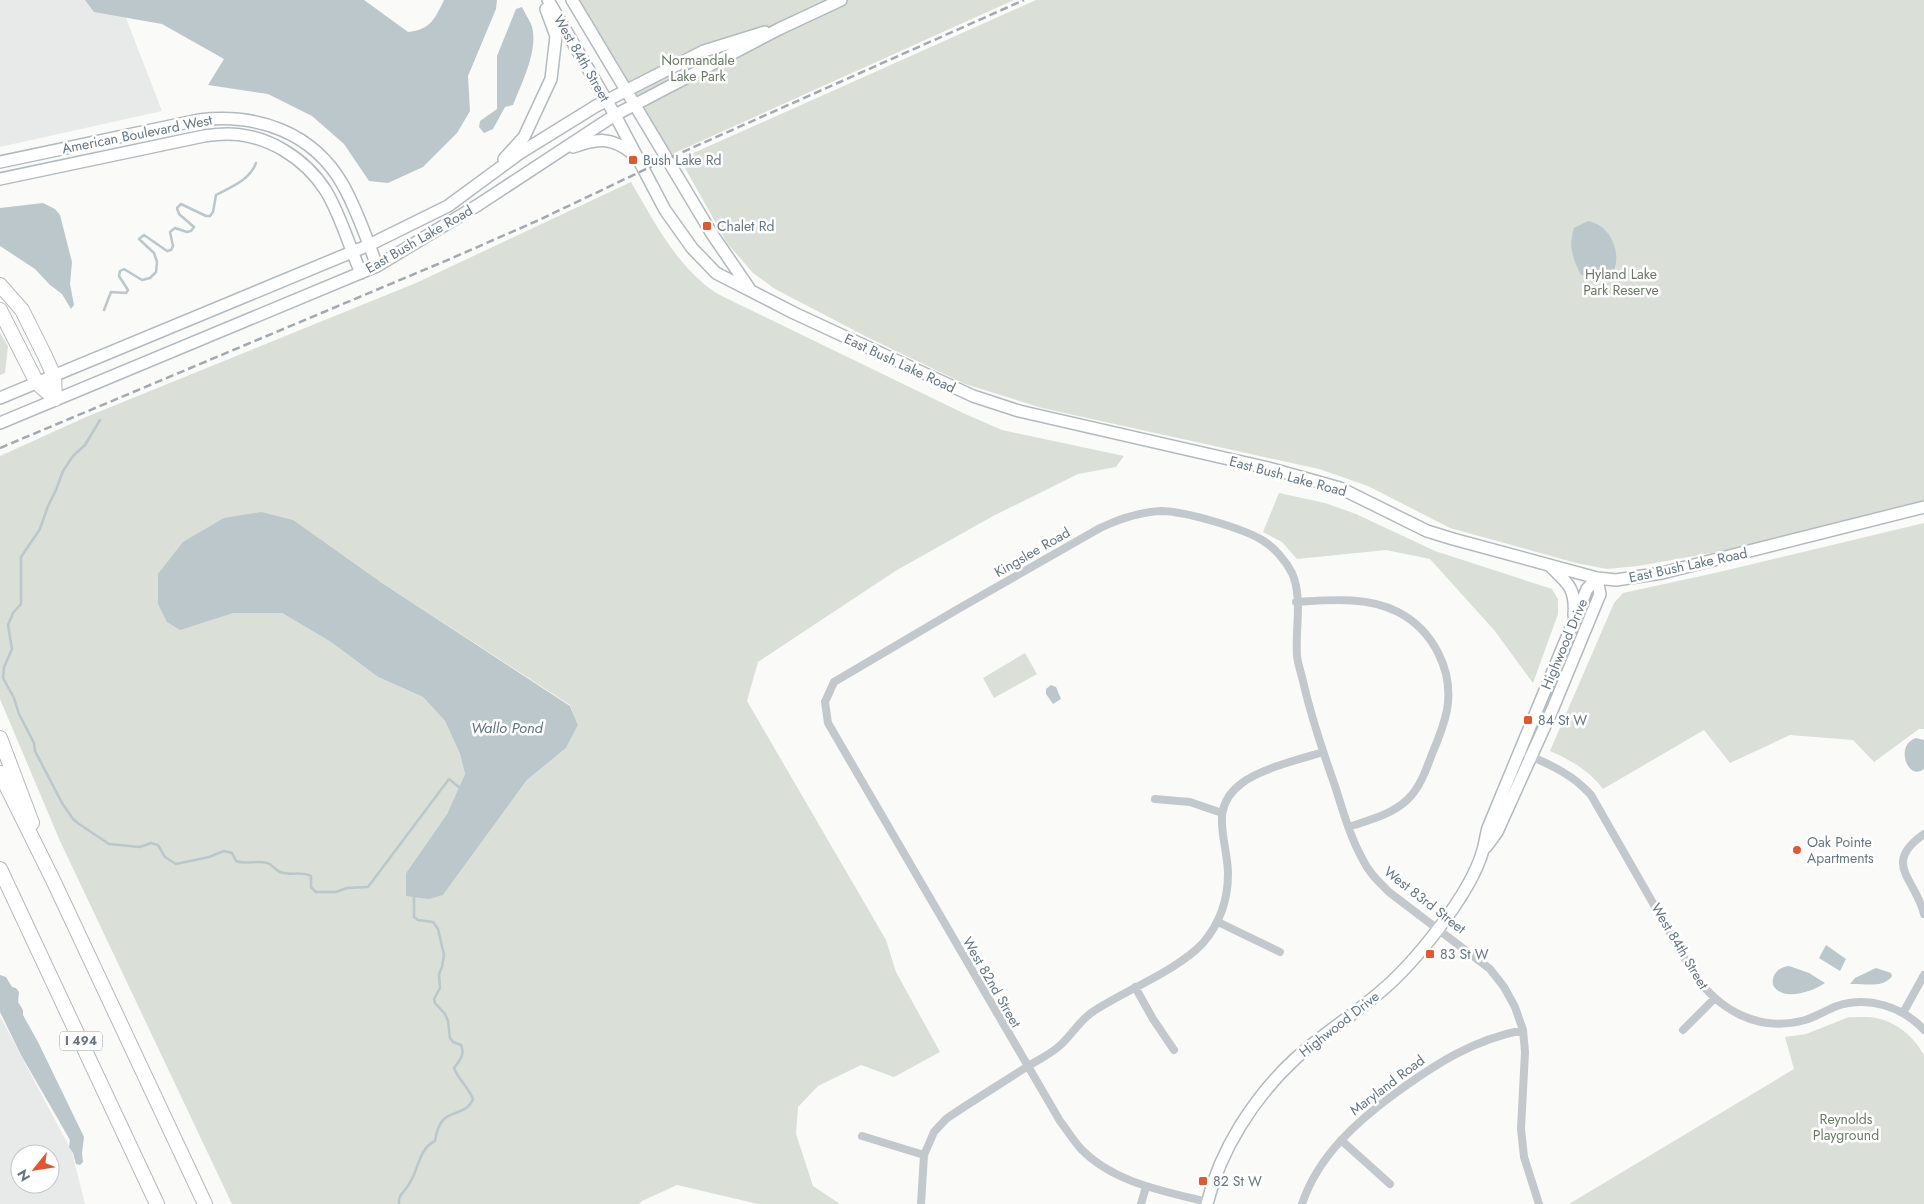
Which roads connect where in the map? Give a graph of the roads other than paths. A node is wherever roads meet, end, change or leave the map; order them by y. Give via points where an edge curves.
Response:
1 (543, 0) edge
2 (548, 0) edge
3 (572, 0) edge
4 (841, 0) edge
5 (779, 29) junction
6 (627, 90) junction
7 (607, 101) junction
8 (635, 104) junction
9 (615, 115) junction
10 (553, 154) junction
11 (637, 157) junction
12 (0, 162) edge
13 (496, 170) junction
14 (0, 179) edge
15 (369, 245) junction
16 (352, 252) junction
17 (377, 266) junction
18 (361, 273) junction
19 (0, 285) edge
20 (750, 290) junction
21 (0, 310) edge
22 (54, 376) junction
23 (37, 383) junction
24 (0, 398) edge
25 (55, 399) junction
26 (0, 423) edge
27 (1924, 507) edge
28 (1275, 551) joint
29 (1548, 564) junction
30 (1597, 578) junction
31 (1296, 602) junction
32 (1574, 621) junction
33 (825, 702) joint
34 (0, 738) edge
35 (1323, 752) junction
36 (1519, 752) junction
37 (1532, 757) junction
38 (0, 773) edge
39 (1155, 799) dead end
40 (1222, 813) junction
41 (1349, 827) junction
42 (1924, 834) edge
43 (1483, 850) junction
44 (0, 869) edge
45 (53, 880) junction
46 (1924, 914) edge
47 (1218, 922) junction
48 (1438, 928) junction
49 (1280, 952) dead end
50 (1924, 975) edge
51 (1135, 987) junction
52 (1714, 998) junction
53 (1903, 1013) junction
54 (1523, 1030) junction
55 (1683, 1030) dead end
56 (1924, 1030) edge
57 (1174, 1050) dead end
58 (1027, 1067) junction
59 (862, 1136) dead end
60 (1341, 1140) junction
61 (924, 1155) junction
62 (1390, 1184) dead end
63 (1146, 1187) junction
64 (1207, 1203) edge
65 (158, 1204) edge
66 (205, 1204) edge
67 (920, 1204) edge
68 (1141, 1204) edge
69 (1302, 1204) edge
70 (1539, 1204) edge

1 - 13 street via 556,36 551,79 524,136
2 - 7 street, West 84th Street
3 - 6 street, West 84th Street
4 - 5 street
5 - 6 street, East Bush Lake Road via 704,51
5 - 8 street
6 - 7 street, East Bush Lake Road
6 - 8 street, West 84th Street
7 - 9 street, West 84th Street
7 - 13 street, East Bush Lake Road
8 - 9 street
8 - 20 street, East Bush Lake Road via 712,234
9 - 10 street, East Bush Lake Road
9 - 11 street, East Bush Lake Road
10 - 11 street via 600,140 620,144
10 - 17 street, East Bush Lake Road via 478,205
11 - 20 street, East Bush Lake Road via 665,210 692,248 716,273
12 - 15 street, American Boulevard West via 200,120 241,118 282,130 316,152 342,184
13 - 15 street, East Bush Lake Road via 448,206
14 - 16 street, American Boulevard West via 204,136 244,135 289,153 316,178 335,209
15 - 16 street, East Bush Lake Road
15 - 17 street, American Boulevard West
16 - 18 street, American Boulevard West
16 - 22 street, East Bush Lake Road
17 - 18 street, East Bush Lake Road
18 - 25 street, East Bush Lake Road
19 - 22 highway via 22,310
20 - 29 street, East Bush Lake Road via 973,396 1019,411 1272,469 1340,488 1426,531
21 - 23 highway
22 - 23 street, East Bush Lake Road
22 - 25 highway
23 - 24 street, East Bush Lake Road
23 - 25 highway
25 - 26 street, East Bush Lake Road
27 - 30 street, East Bush Lake Road via 1662,573 1616,580
28 - 31 street, West 83rd Street via 1292,572
28 - 33 street, Kingslee Road via 1251,534 1183,513 1147,513 1119,519 834,682
29 - 30 street, East Bush Lake Road
29 - 32 street via 1571,589
30 - 32 street, Highwood Drive via 1587,589
30 - 37 street, Highwood Drive via 1600,594
31 - 35 street, West 83rd Street via 1297,656
31 - 41 street via 1361,602 1398,612 1415,622 1428,636 1446,671 1447,710 1417,788 1395,809
32 - 36 street, Highwood Drive
33 - 58 street, West 82nd Street via 828,723
34 - 45 highway
35 - 40 street via 1255,775 1232,792
35 - 41 street, West 83rd Street
36 - 37 street, West 84th Street
36 - 43 street, Highwood Drive via 1488,828
37 - 43 street, Highwood Drive via 1497,832
37 - 52 street, West 84th Street via 1568,774 1592,795 1693,973
38 - 45 highway, I 494
39 - 40 street via 1190,802
40 - 47 street via 1228,891
41 - 48 street, West 83rd Street via 1374,878
42 - 46 street via 1911,842 1903,858 1903,866
43 - 48 street, Highwood Drive via 1472,877
44 - 65 highway, I 494
45 - 66 highway, I 494
47 - 49 street
47 - 51 street via 1189,956
48 - 54 street, West 83rd Street via 1490,969 1515,1007
48 - 64 street, Highwood Drive via 1381,992 1295,1059 1271,1086 1231,1143
50 - 53 street
51 - 57 street
51 - 58 street via 1089,1014 1058,1047
52 - 53 street, West 84th Street via 1732,1012 1768,1022 1805,1020 1851,1003 1882,1004
52 - 55 street
53 - 56 street, West 84th Street
54 - 60 street, Maryland Road via 1476,1044 1431,1067 1375,1108
54 - 70 street, West 83rd Street via 1521,1129 1524,1157
58 - 61 street via 946,1119 934,1132
58 - 63 street, West 82nd Street via 1060,1121 1082,1149 1106,1168
59 - 61 street
60 - 62 street
60 - 69 street, Maryland Road via 1318,1171
61 - 67 street
63 - 64 street, West 82nd Street
63 - 68 street

